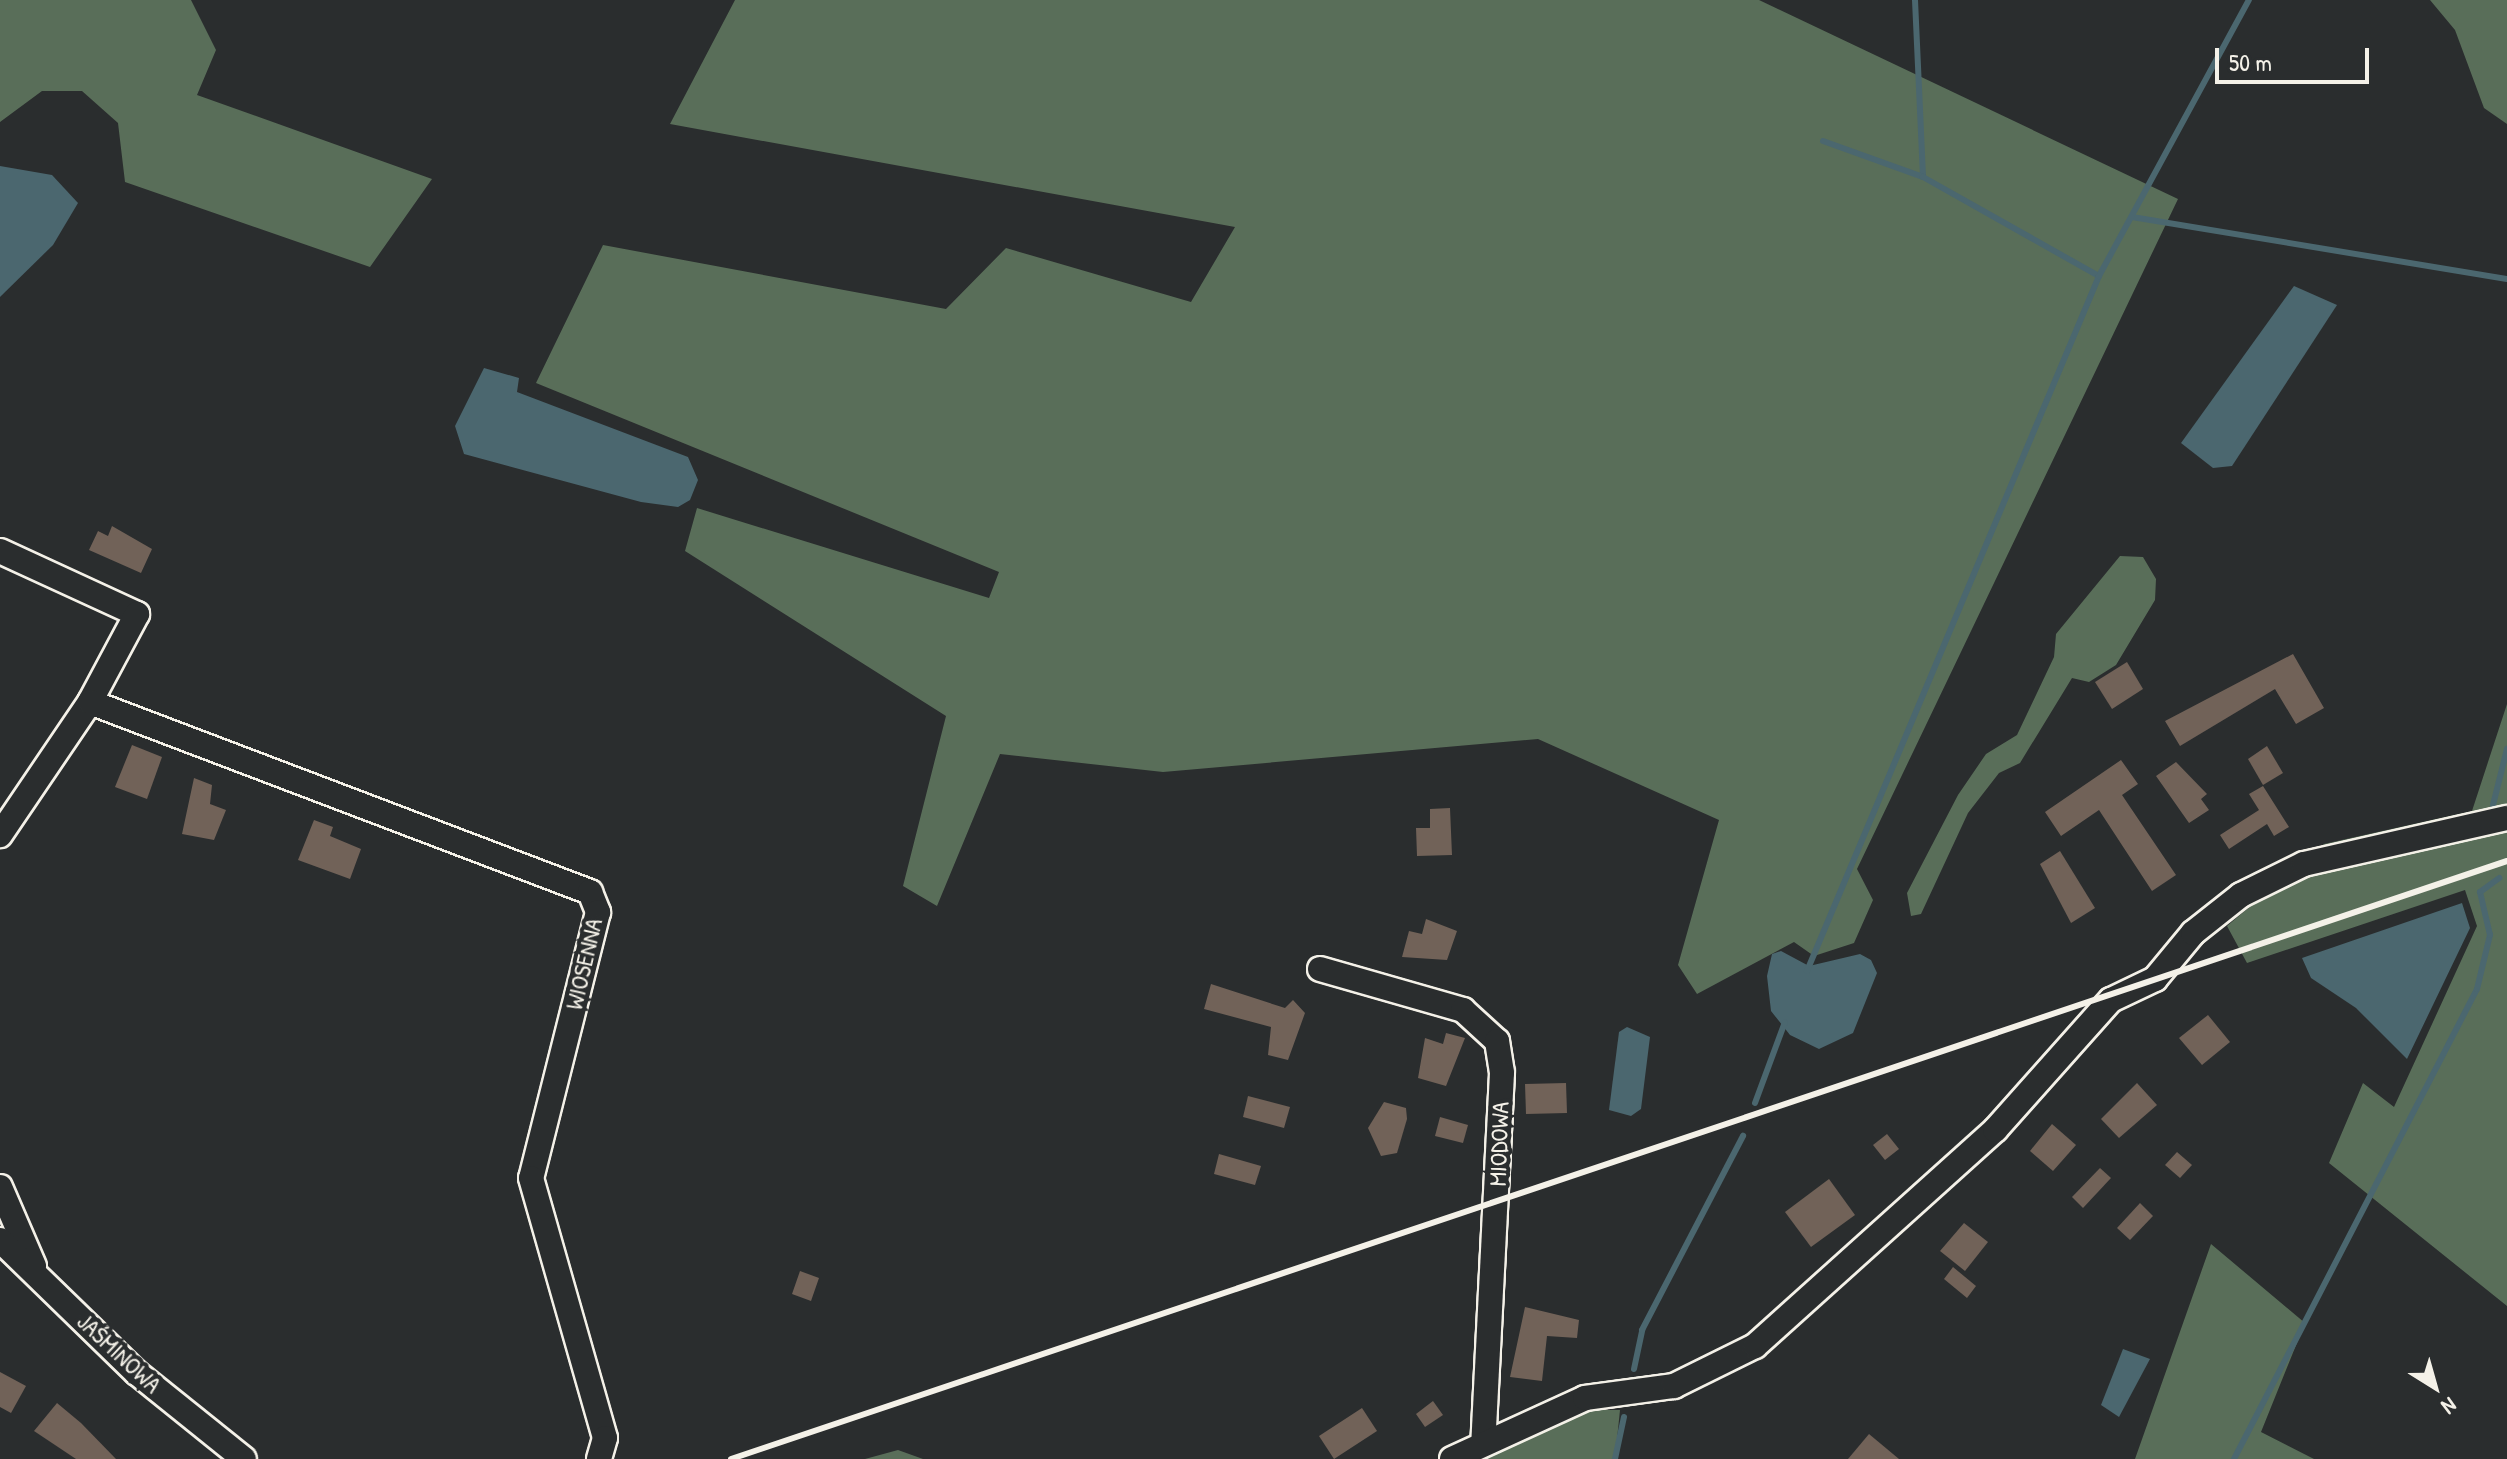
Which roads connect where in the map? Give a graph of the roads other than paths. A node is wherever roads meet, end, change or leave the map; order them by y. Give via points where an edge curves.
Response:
1 (0, 551) edge
2 (90, 702) junction
3 (2507, 818) edge
4 (0, 835) edge
5 (1320, 969) dead end
6 (0, 1187) edge
7 (0, 1240) edge
8 (41, 1280) junction
9 (1483, 1443) junction
10 (244, 1459) edge
11 (599, 1459) edge
12 (1452, 1459) edge

1 - 2 street via 137,614
2 - 4 street
2 - 11 street, WIOSENNA via 590,892 598,912 531,1178 605,1438
3 - 9 street via 2304,864 2241,895 2193,933 2155,979 2111,1000 1995,1130 1755,1346 1674,1386 1585,1398
5 - 9 street, MIODOWA via 1463,1010 1497,1041 1502,1088
6 - 8 street
7 - 8 street, JAŚMINOWA
8 - 10 street, JAŚMINOWA via 137,1373
9 - 12 street

